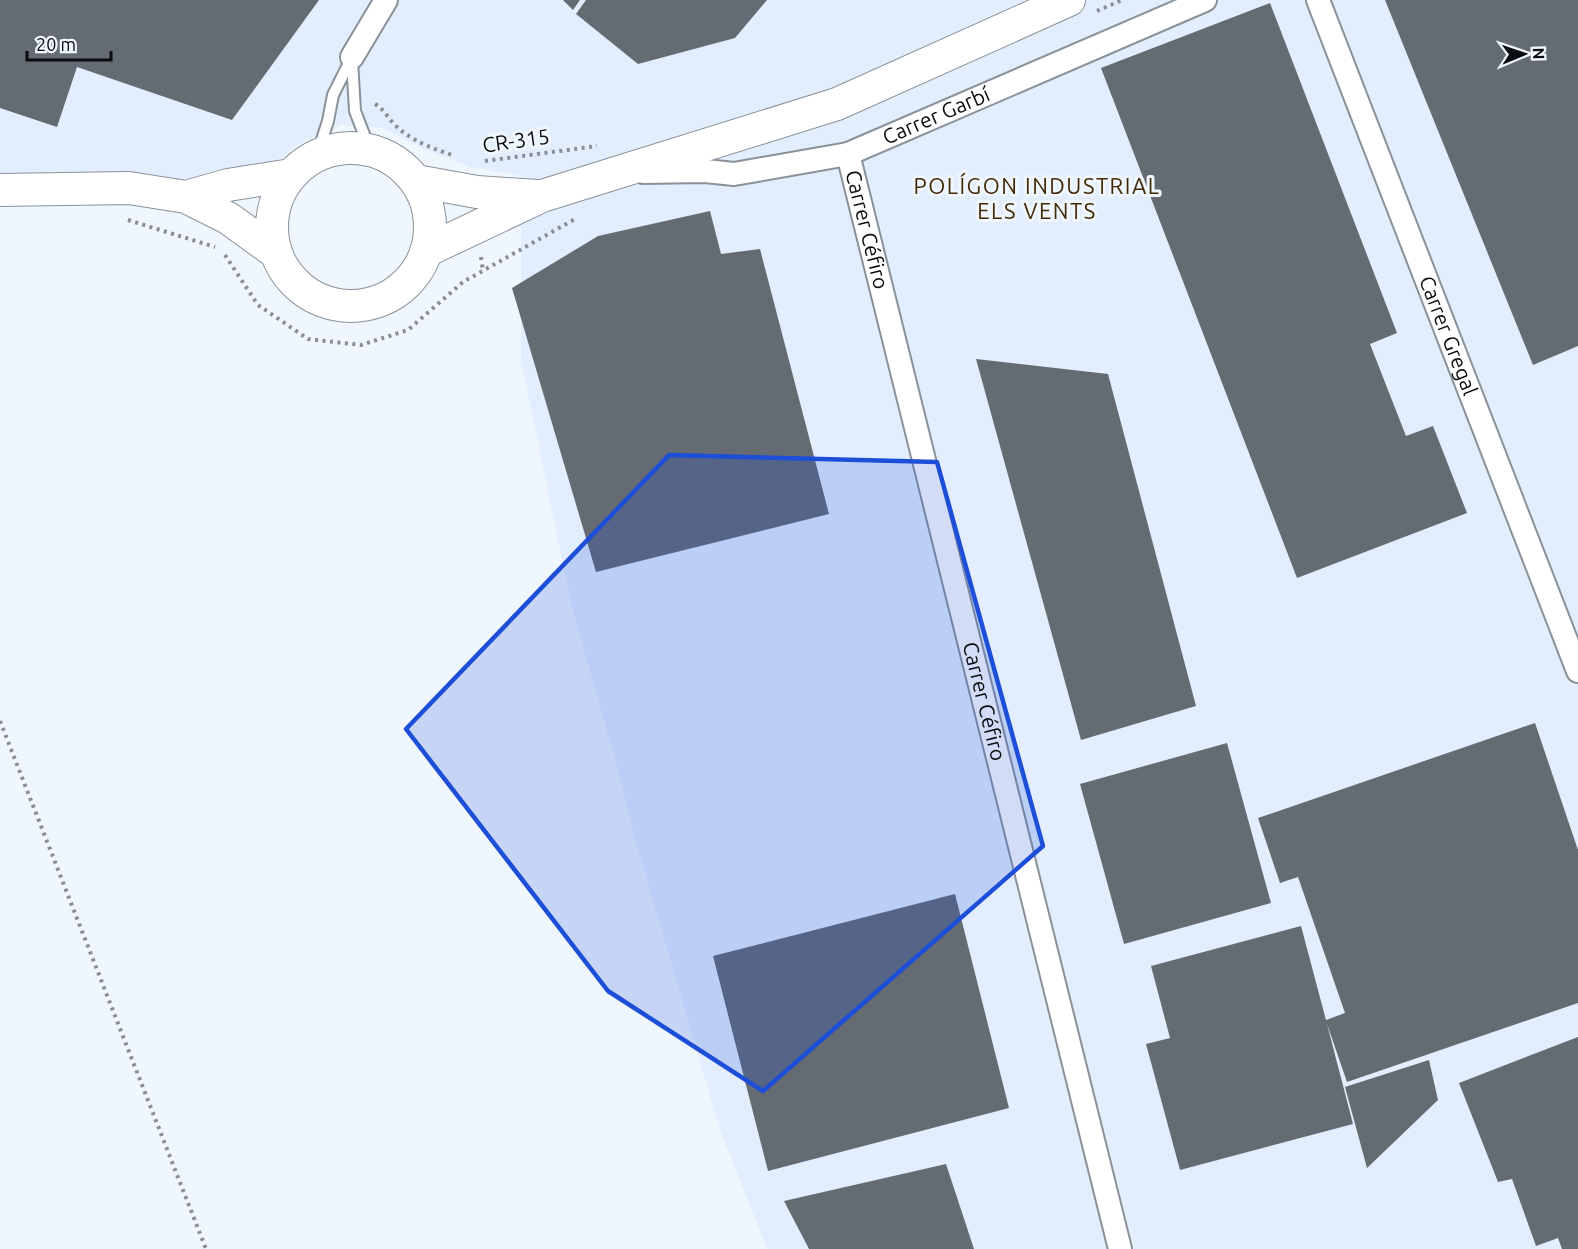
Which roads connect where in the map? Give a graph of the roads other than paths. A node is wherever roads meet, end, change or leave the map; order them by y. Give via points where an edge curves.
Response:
1 (386, 0) edge
2 (1070, 0) edge
3 (1205, 0) edge
4 (1318, 0) edge
5 (352, 57) junction
6 (370, 150) junction
7 (848, 154) junction
8 (317, 155) junction
9 (616, 173) junction
10 (291, 175) junction
11 (416, 182) junction
12 (0, 190) edge
13 (542, 196) junction
14 (186, 197) junction
15 (426, 251) junction
16 (275, 252) junction
17 (1578, 671) edge
18 (1120, 1249) edge

1 - 5 street
2 - 9 street via 837,104
3 - 7 street, Carrer Garbí
4 - 17 street, Carrer Gregal
5 - 6 lane via 355,111
5 - 8 lane via 333,95
6 - 8 street via 343,148
6 - 11 street via 388,156
7 - 9 street, Carrer Garbí via 734,174
7 - 18 street, Carrer Céfiro
8 - 10 street
9 - 13 street
10 - 14 street via 228,185
10 - 16 street via 277,198 271,225
11 - 13 street via 477,192
11 - 15 street via 426,203 430,228
12 - 14 street via 129,188
13 - 15 street
14 - 16 street via 228,218
15 - 16 street via 415,273 397,291 375,302 350,306 326,303 304,291 287,274

